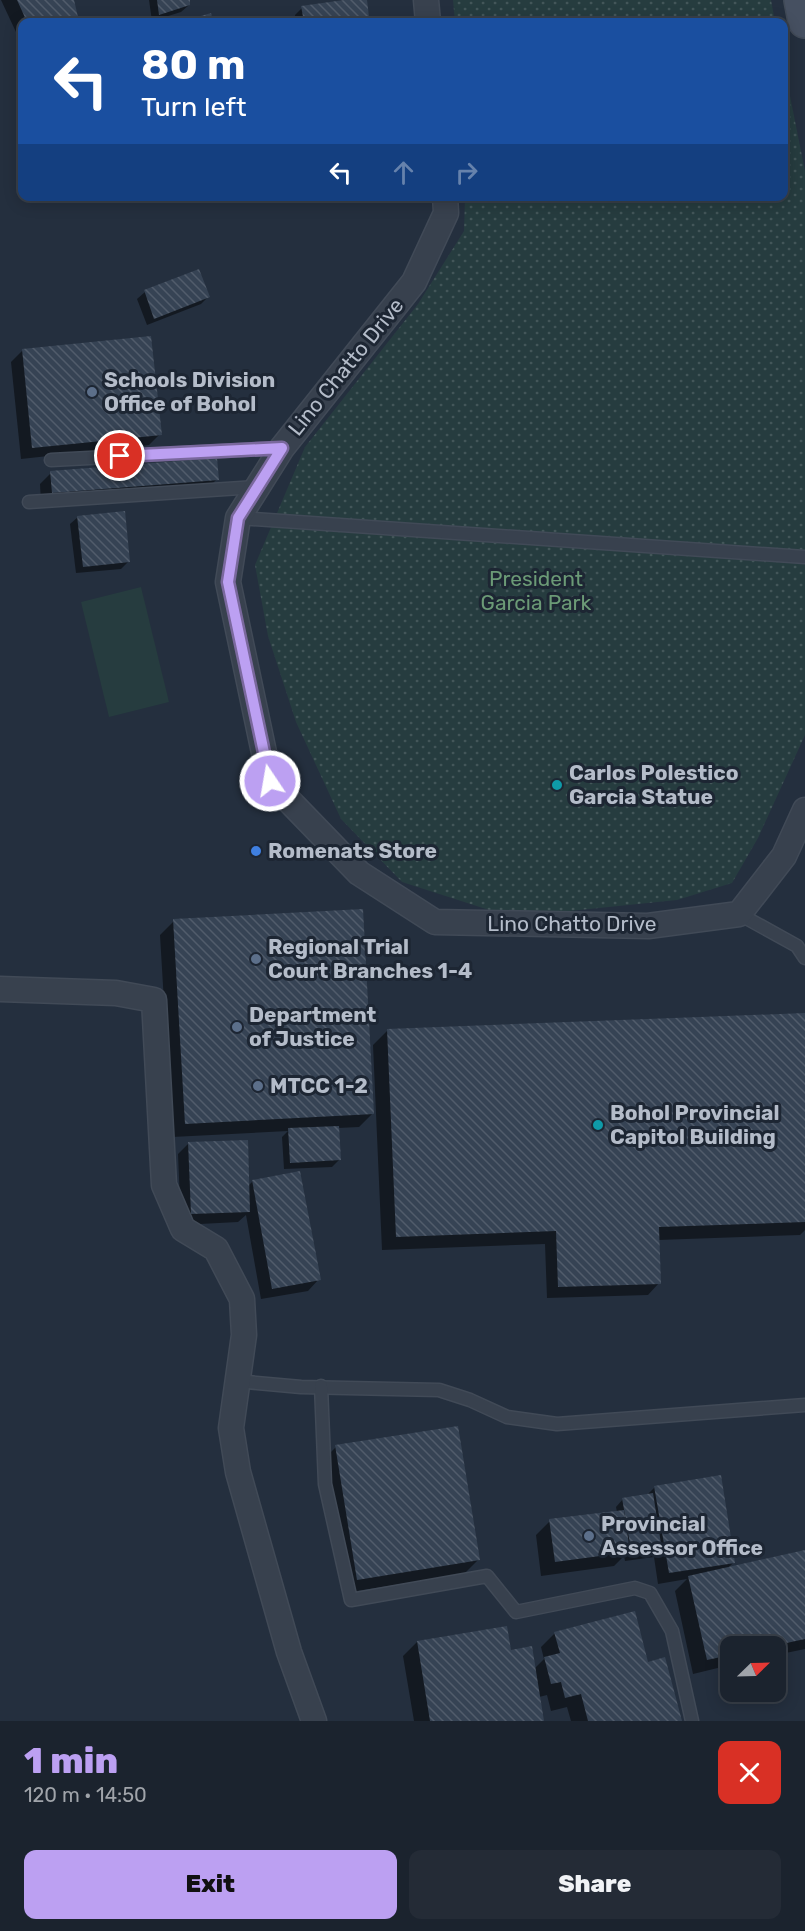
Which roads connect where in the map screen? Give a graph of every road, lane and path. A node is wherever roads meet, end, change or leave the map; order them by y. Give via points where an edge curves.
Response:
1 (426, 0) edge
2 (801, 0) edge
3 (428, 18) edge
4 (805, 21) edge
5 (445, 201) edge
6 (282, 448) junction
7 (51, 460) dead end
8 (257, 487) junction
9 (29, 502) dead end
10 (238, 518) junction
11 (805, 557) edge
12 (805, 810) edge
13 (739, 914) junction
14 (805, 958) edge
15 (0, 989) edge
16 (236, 1381) junction
17 (321, 1386) junction
18 (805, 1405) edge
19 (314, 1721) edge
20 (692, 1721) edge

1 - 3 street
2 - 4 street
5 - 6 street, Lino Chatto Drive via 446,213 414,282
6 - 7 lane
6 - 8 street, Lino Chatto Drive
8 - 9 lane
8 - 10 street, Lino Chatto Drive
10 - 11 lane
10 - 13 street, Lino Chatto Drive via 228,582 270,781 359,873 435,922 648,926
12 - 13 street via 784,856
13 - 14 lane via 797,946
15 - 16 street via 116,993 154,1000 164,1185 183,1228 216,1249 242,1299 244,1335
16 - 17 lane
16 - 19 street via 231,1428 238,1472 289,1652
17 - 18 lane via 439,1390 507,1417 557,1424
17 - 20 lane via 325,1484 351,1600 487,1576 516,1612 635,1588 650,1593 672,1631

